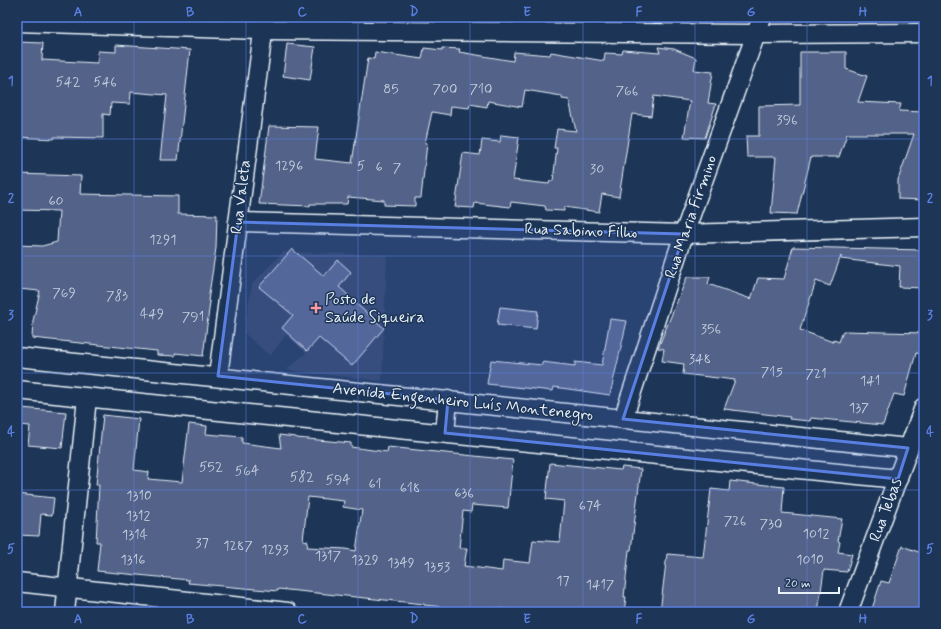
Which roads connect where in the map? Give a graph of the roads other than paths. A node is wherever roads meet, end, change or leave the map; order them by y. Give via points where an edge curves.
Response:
1 (17, 22) edge
2 (264, 23) edge
3 (760, 25) edge
4 (924, 33) edge
5 (238, 222) junction
6 (924, 226) edge
7 (684, 234) junction
8 (17, 357) edge
9 (218, 376) junction
10 (17, 390) edge
11 (87, 398) junction
12 (448, 400) junction
13 (924, 407) edge
14 (623, 419) junction
15 (446, 433) junction
16 (908, 448) junction
17 (898, 479) junction
18 (17, 582) edge
19 (67, 588) junction
20 (65, 612) edge
21 (288, 612) edge
22 (848, 612) edge

1 - 2 street
2 - 3 street
2 - 5 street, Rua Valeta
3 - 4 street
3 - 7 street, Rua Maria Firmino
5 - 7 street, Rua Sabino Filho
5 - 9 street, Rua Valeta
6 - 7 street, Rua Sabino Filho
7 - 14 street, Rua Maria Firmino
8 - 9 street, Avenida Engenheiro Luís Montenegro
9 - 12 street, Avenida Engenheiro Luís Montenegro
10 - 11 street, Avenida Engenheiro Luís Montenegro
11 - 15 street, Avenida Engenheiro Luís Montenegro
11 - 19 street
12 - 14 street, Avenida Engenheiro Luís Montenegro
12 - 15 street
13 - 16 street, Rua Tebas
14 - 16 street, Avenida Engenheiro Luís Montenegro
15 - 17 street, Avenida Engenheiro Luís Montenegro
16 - 17 street, Rua Tebas
17 - 22 street, Rua Tebas
18 - 19 street
19 - 20 street
19 - 21 street

